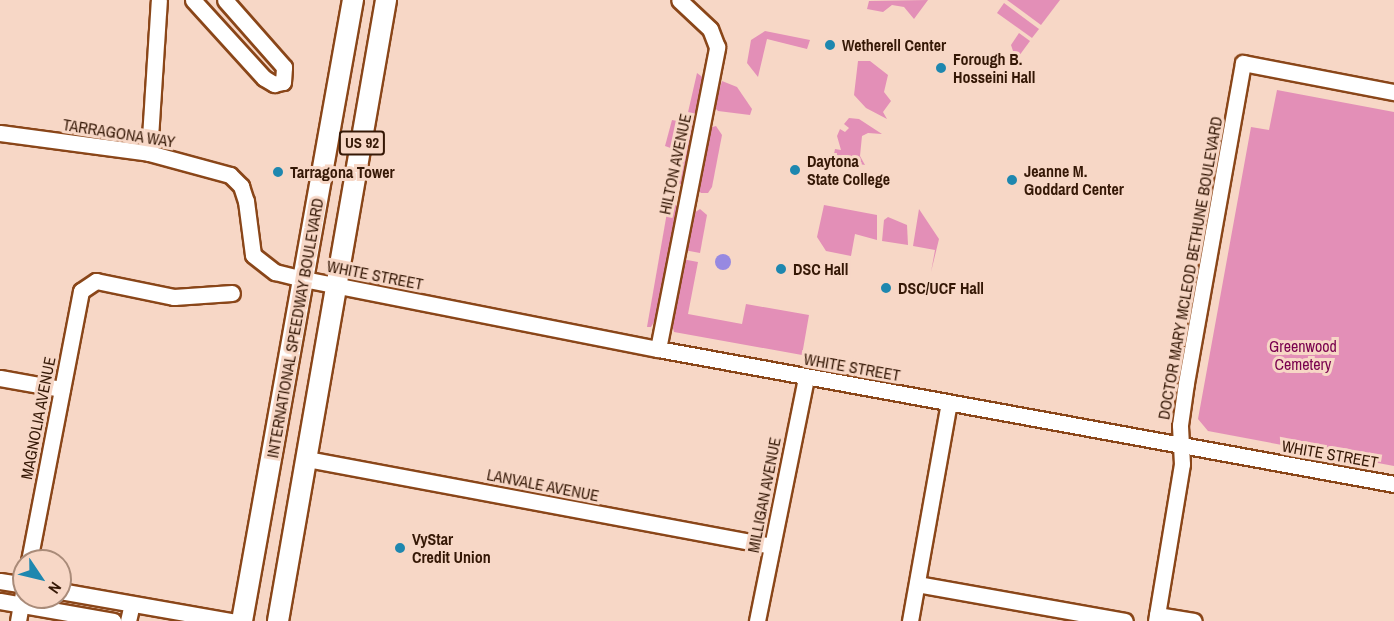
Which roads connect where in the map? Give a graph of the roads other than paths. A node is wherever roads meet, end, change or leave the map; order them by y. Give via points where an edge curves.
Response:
1 (159, 0) edge
2 (193, 0) edge
3 (225, 0) edge
4 (353, 0) edge
5 (372, 0) edge
6 (386, 0) edge
7 (679, 0) edge
8 (379, 41) junction
9 (1394, 92) edge
10 (0, 133) edge
11 (149, 153) junction
12 (304, 279) junction
13 (337, 286) junction
14 (232, 293) dead end
15 (658, 349) junction
16 (806, 377) junction
17 (0, 378) edge
18 (62, 389) junction
19 (949, 402) junction
20 (1183, 445) junction
21 (307, 459) junction
22 (1394, 483) edge
23 (771, 546) junction
24 (31, 549) edge
25 (917, 584) junction
26 (72, 593) edge
27 (132, 604) junction
28 (44, 609) edge
29 (1156, 618) edge
30 (113, 621) edge
31 (128, 621) edge
32 (231, 621) edge
33 (242, 621) edge
34 (278, 621) edge
35 (757, 621) edge
36 (910, 621) edge
37 (1125, 621) edge
38 (1194, 621) edge

1 - 11 street
2 - 3 street via 264,78 274,84 283,82 284,67
4 - 12 main road, INTERNATIONAL SPEEDWAY BOULEVARD / US 92
5 - 8 main road
6 - 8 main road, INTERNATIONAL SPEEDWAY BOULEVARD / US 92
7 - 15 street, HILTON AVENUE via 710,29 717,47
8 - 13 main road, INTERNATIONAL SPEEDWAY BOULEVARD / US 92
9 - 20 street, DOCTOR MARY MCLEOD BETHUNE BOULEVARD via 1243,63 1185,393 1180,425
10 - 11 street, TARRAGONA WAY
11 - 12 street, TARRAGONA WAY via 237,180 246,201 253,255 275,272
12 - 13 street, WHITE STREET
12 - 33 main road, INTERNATIONAL SPEEDWAY BOULEVARD / US 92
13 - 15 street, WHITE STREET
13 - 21 main road, INTERNATIONAL SPEEDWAY BOULEVARD / US 92
14 - 18 street, MAGNOLIA AVENUE via 174,297 96,281 87,284 81,291
15 - 16 street, WHITE STREET
16 - 19 street, WHITE STREET
16 - 23 street, MILLIGAN AVENUE
17 - 18 street
18 - 24 street, MAGNOLIA AVENUE
19 - 20 street, WHITE STREET
19 - 25 street
20 - 22 street, WHITE STREET
20 - 29 street, DOCTOR MARY MCLEOD BETHUNE BOULEVARD
21 - 23 street, LANVALE AVENUE
21 - 34 main road, INTERNATIONAL SPEEDWAY BOULEVARD / US 92
23 - 35 street, MILLIGAN AVENUE
25 - 36 street
25 - 37 street
26 - 27 street
27 - 31 street
27 - 32 street
28 - 30 street
29 - 38 street

